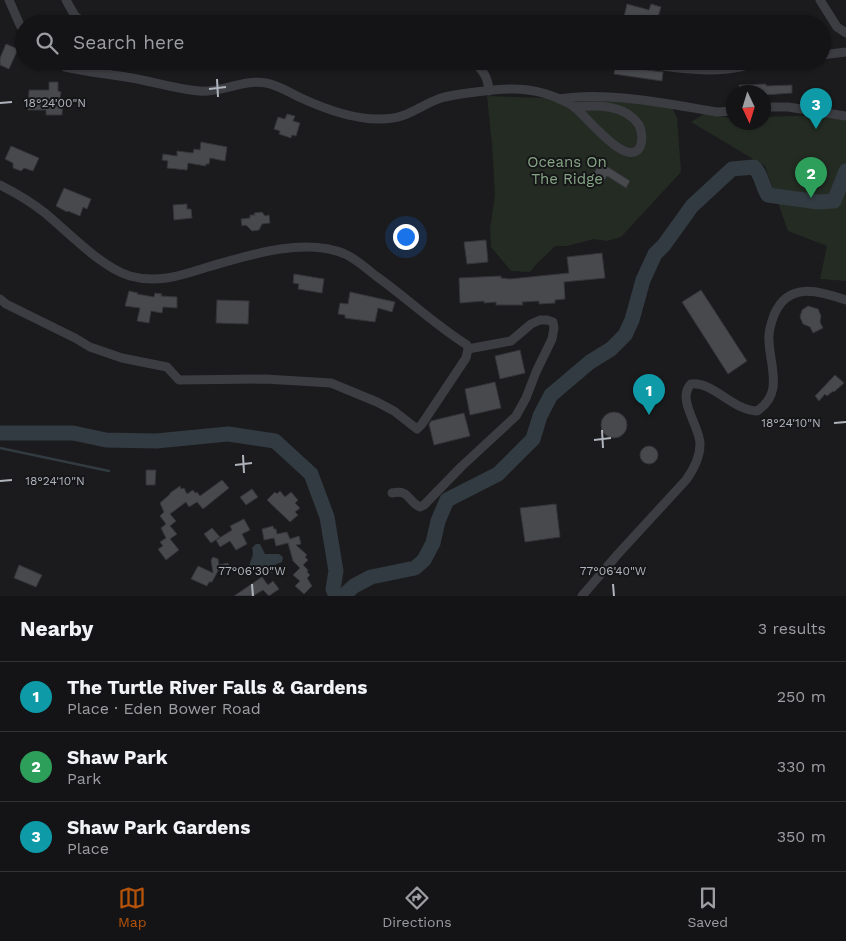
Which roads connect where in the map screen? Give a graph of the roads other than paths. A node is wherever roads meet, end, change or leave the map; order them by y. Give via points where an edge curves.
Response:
1 (9, 0) edge
2 (66, 0) edge
3 (820, 0) edge
4 (16, 15) edge
5 (74, 15) edge
6 (830, 15) edge
7 (831, 16) edge
8 (846, 33) edge
9 (846, 52) edge
10 (831, 54) edge
11 (83, 70) edge
12 (482, 70) edge
13 (489, 91) junction
14 (559, 99) junction
15 (574, 107) junction
16 (771, 107) edge
17 (726, 112) edge
18 (846, 116) edge
19 (0, 185) edge
20 (0, 299) edge
21 (846, 300) edge
22 (468, 349) junction
23 (392, 493) dead end
24 (582, 596) edge

1 - 4 street
2 - 5 street
3 - 6 street
7 - 8 street
9 - 10 street
11 - 13 street via 201,91 244,83 268,83 345,114 380,119 412,113 441,98
12 - 13 street
13 - 14 street via 530,90
14 - 15 street
14 - 17 street via 578,96 612,98
15 - 15 street via 618,149 630,154 640,148 641,129 634,118 618,108
16 - 18 street
19 - 22 street via 22,196 116,270 141,278 190,274 275,250 318,249 346,255 467,345
20 - 22 street via 90,347 122,358 167,367 179,380 265,379 331,383 394,411 417,429 466,358
21 - 24 street via 803,291 791,293 783,300 769,332 773,388 763,407 757,411 742,409 703,385 691,384 688,387 685,394 687,403 700,434 695,468
22 - 23 street via 511,341 540,320 553,322 552,339 526,398 508,425 424,505 416,505 402,492

